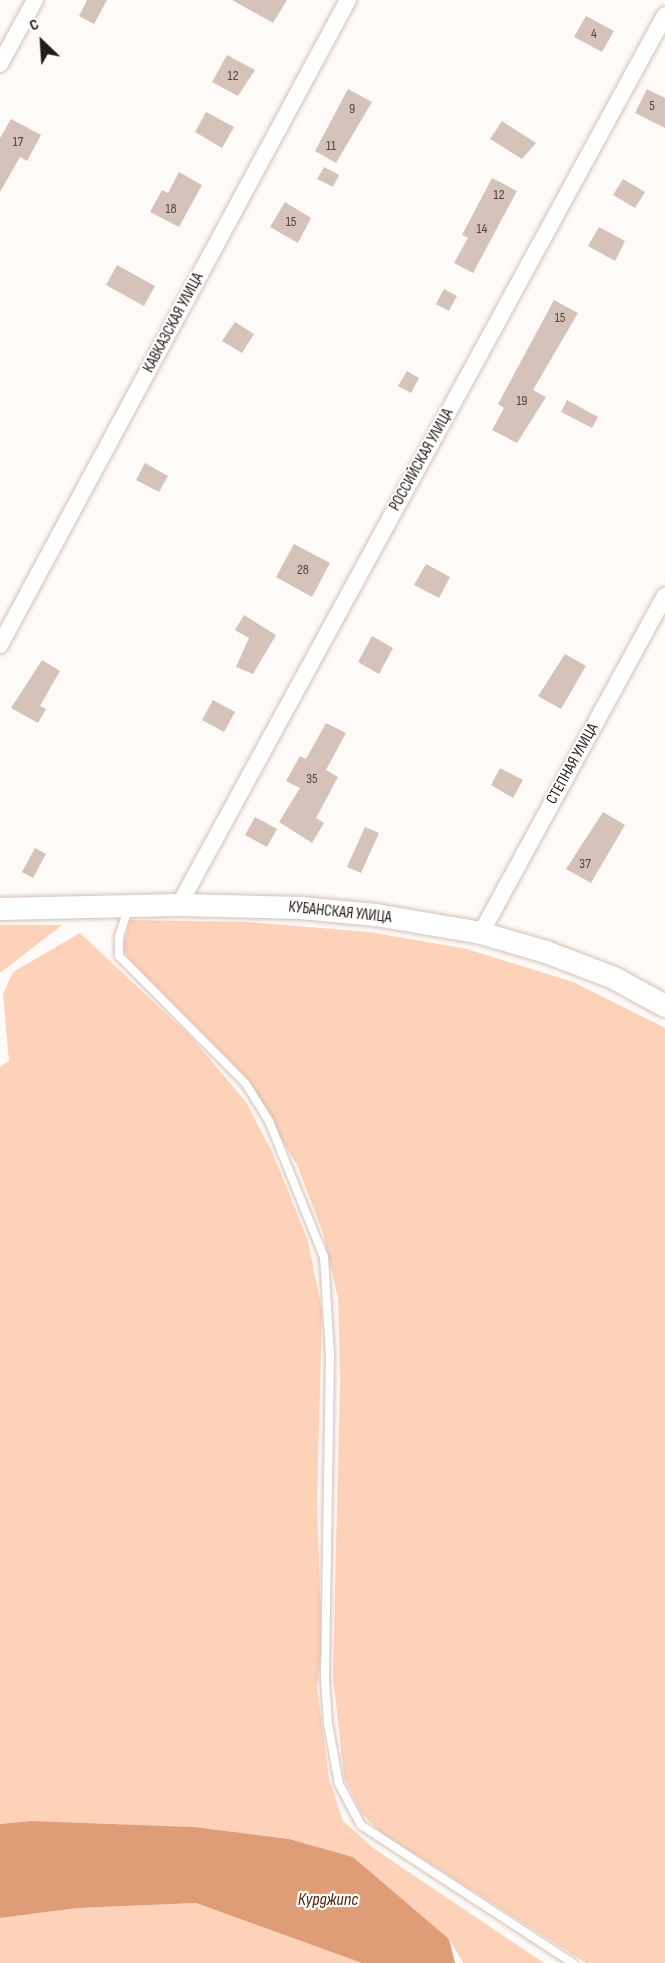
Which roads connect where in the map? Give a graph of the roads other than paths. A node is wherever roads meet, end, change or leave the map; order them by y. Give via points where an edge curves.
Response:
1 (35, 0) edge
2 (348, 0) edge
3 (665, 15) edge
4 (0, 64) edge
5 (665, 596) edge
6 (0, 645) edge
7 (179, 905) junction
8 (129, 906) junction
9 (0, 909) edge
10 (481, 933) junction
11 (665, 1006) edge
12 (573, 1963) edge

1 - 4 street
2 - 6 street, КАВКАЗСКАЯ УЛИЦА
3 - 7 street, РОССИЙСКАЯ УЛИЦА
5 - 10 street, СТЕПНАЯ УЛИЦА
7 - 8 main road, КУБАНСКАЯ УЛИЦА
7 - 10 main road, КУБАНСКАЯ УЛИЦА via 301,908 376,915
8 - 9 main road, КУБАНСКАЯ УЛИЦА
8 - 12 lane via 119,937 119,956 246,1084 269,1121 324,1257 330,1356 325,1680 339,1784 361,1825
10 - 11 main road, КУБАНСКАЯ УЛИЦА via 614,978

